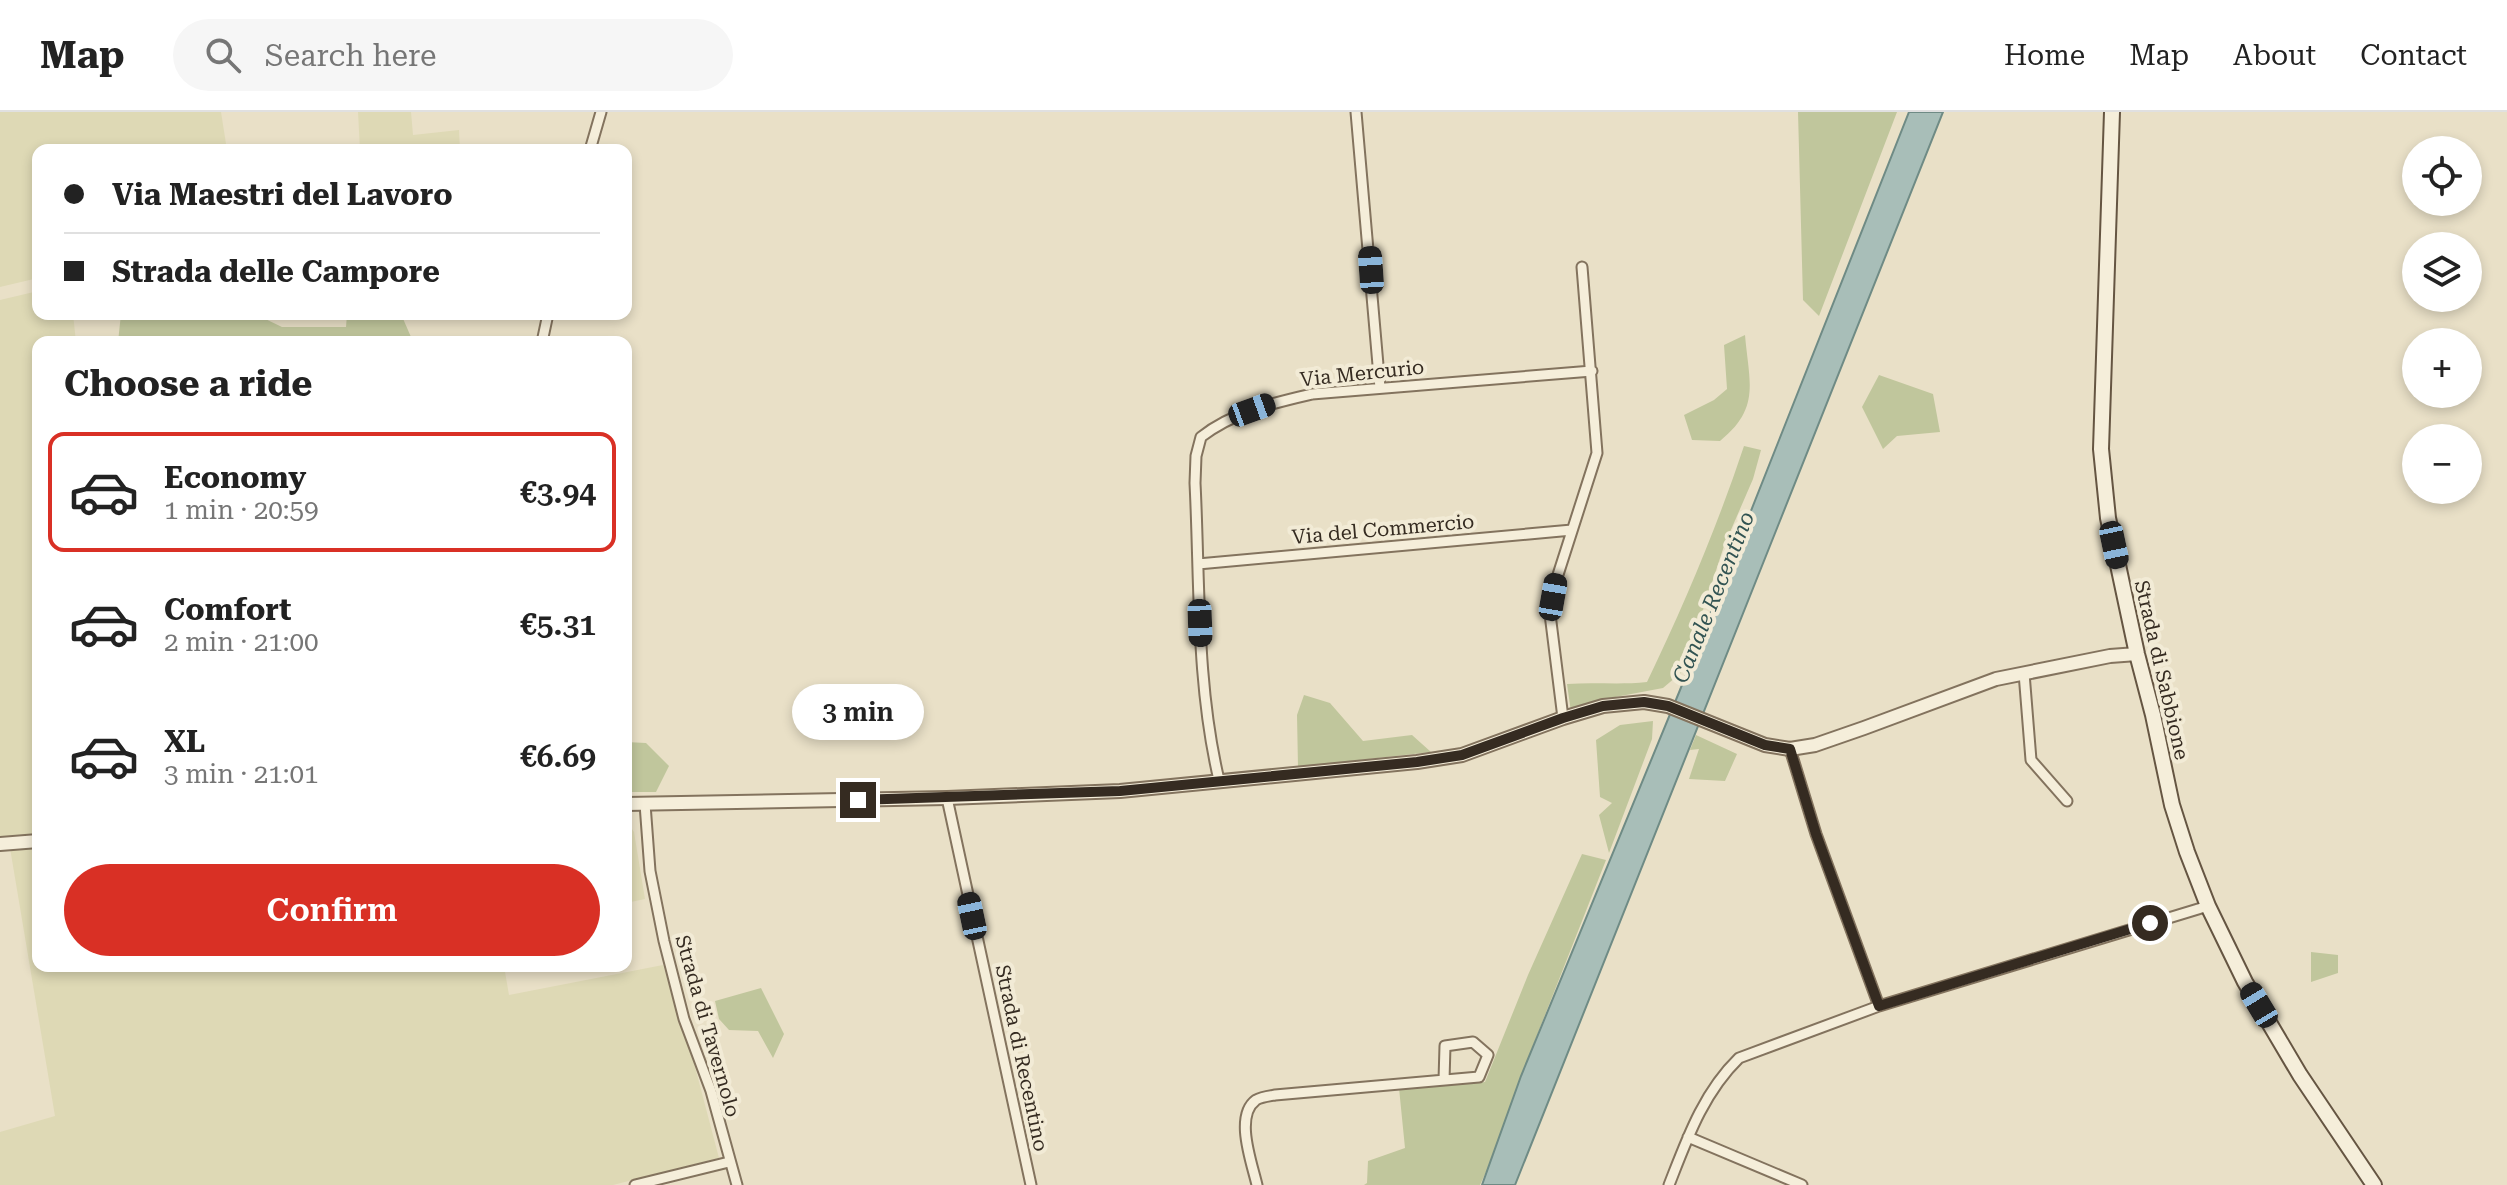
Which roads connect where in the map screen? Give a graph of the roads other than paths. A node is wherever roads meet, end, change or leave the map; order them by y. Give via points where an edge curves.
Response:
1 (601, 112) edge
2 (1356, 112) edge
3 (2112, 112) edge
4 (592, 144) edge
5 (1582, 267) dead end
6 (1592, 371) junction
7 (1380, 388) junction
8 (1572, 530) junction
9 (1198, 564) junction
10 (2137, 654) junction
11 (2024, 673) junction
12 (1563, 718) junction
13 (1790, 749) junction
14 (1219, 780) junction
15 (947, 798) junction
16 (2067, 801) dead end
17 (632, 804) edge
18 (645, 804) junction
19 (32, 841) edge
20 (0, 844) edge
21 (2208, 906) junction
22 (1879, 1006) junction
23 (1444, 1080) junction
24 (1688, 1137) junction
25 (729, 1162) junction
26 (635, 1185) edge
27 (737, 1185) edge
28 (1031, 1185) edge
29 (1257, 1185) edge
30 (1669, 1185) edge
31 (1802, 1185) edge
32 (2374, 1185) edge

1 - 4 street
2 - 7 street
3 - 10 main road, Strada di Sabbione via 2101,449 2108,518
5 - 6 street
6 - 7 street, Via Mercurio
6 - 8 street via 1597,453
7 - 9 street, Via Mercurio via 1272,403 1233,417 1201,437 1195,483
8 - 9 street, Via del Commercio
8 - 12 street via 1550,614
9 - 14 street, Via Mercurio via 1202,668
10 - 11 street
10 - 21 main road, Strada di Sabbione via 2172,805
11 - 13 street
11 - 16 street via 2031,760
12 - 13 street via 1603,706 1644,702
12 - 14 street via 1462,755
13 - 22 street
14 - 15 street via 1120,791
15 - 18 street
15 - 28 street, Strada di Recentino
17 - 18 street
18 - 25 street, Strada di Tavernolo via 650,871 664,941
19 - 20 street
21 - 22 street
21 - 32 main road, Strada di Sabbione via 2276,1035
22 - 24 street via 1739,1058 1703,1104
23 - 23 street via 1479,1077 1488,1055 1473,1042 1445,1046
23 - 29 street via 1257,1099 1244,1124
24 - 30 street
24 - 31 street
25 - 26 street
25 - 27 street, Strada di Tavernolo

